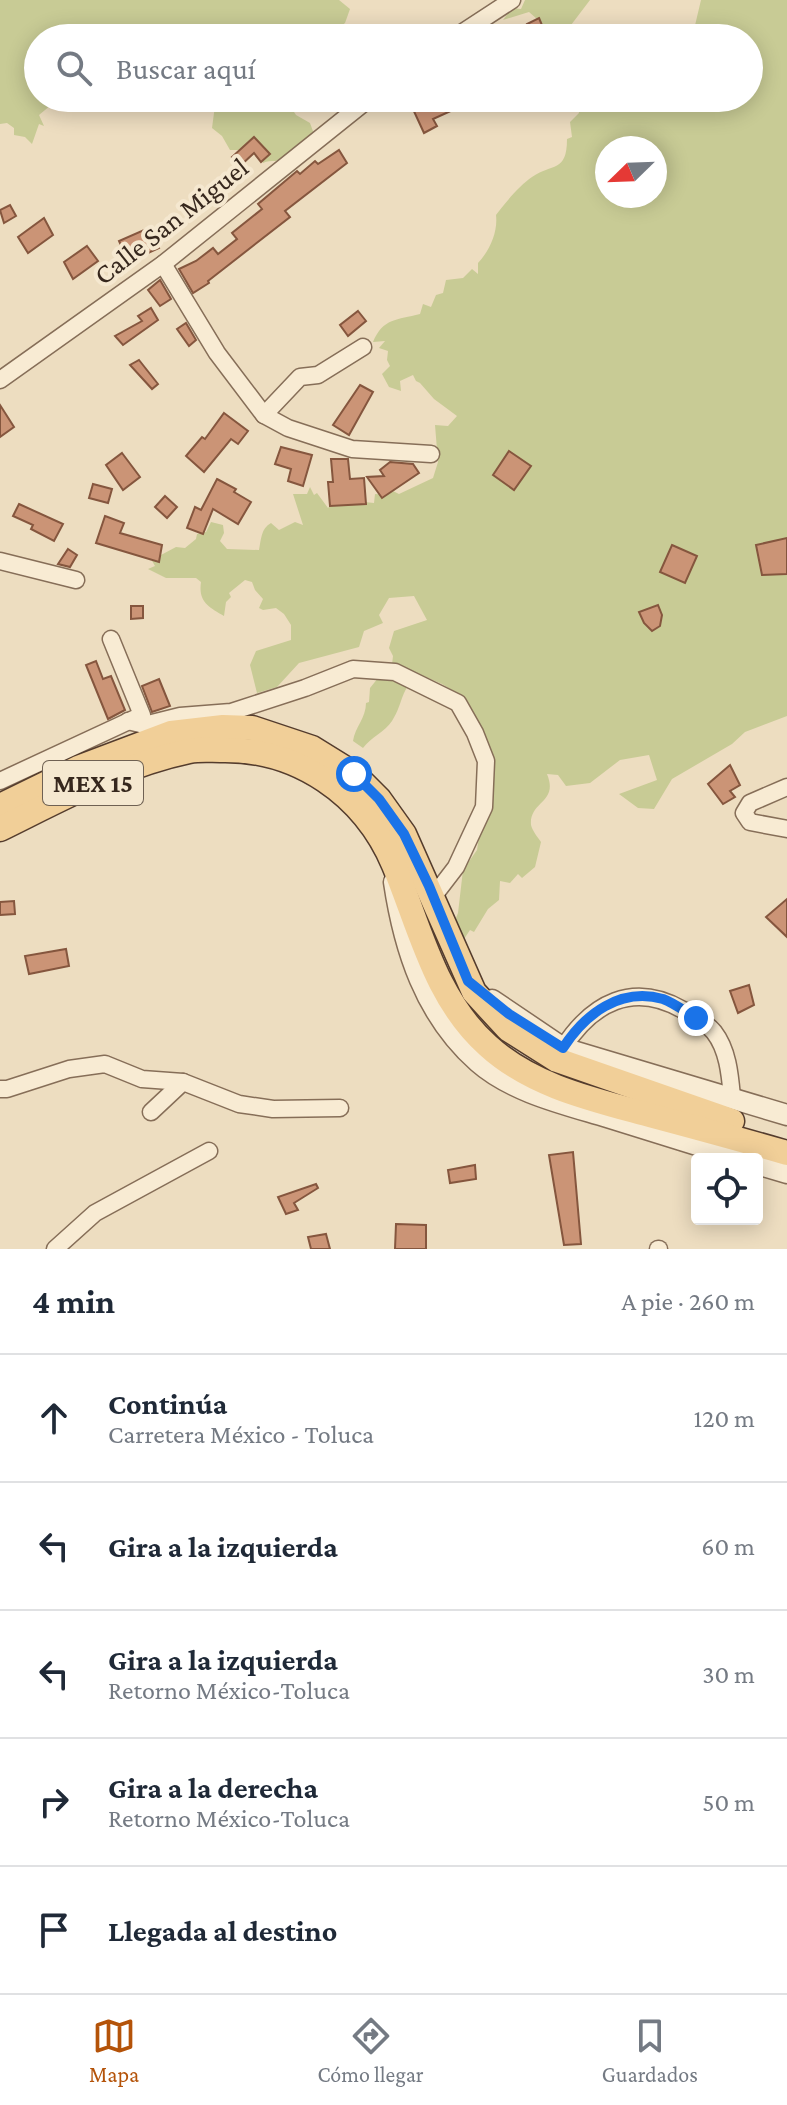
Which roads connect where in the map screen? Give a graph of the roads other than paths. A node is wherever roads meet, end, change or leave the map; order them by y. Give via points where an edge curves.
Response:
1 (512, 0) edge
2 (475, 24) edge
3 (353, 112) edge
4 (163, 264) junction
5 (363, 347) dead end
6 (0, 380) edge
7 (264, 415) junction
8 (431, 454) dead end
9 (0, 561) edge
10 (76, 580) dead end
11 (111, 639) dead end
12 (135, 718) junction
13 (0, 781) edge
14 (787, 787) edge
15 (0, 806) edge
16 (0, 829) edge
17 (787, 829) edge
18 (389, 854) junction
19 (433, 897) junction
20 (468, 981) junction
21 (563, 1048) junction
22 (183, 1082) junction
23 (2, 1093) edge
24 (732, 1097) junction
25 (340, 1108) dead end
26 (151, 1112) dead end
27 (787, 1115) edge
28 (787, 1135) edge
29 (209, 1151) dead end
30 (723, 1153) edge
31 (787, 1153) edge
32 (763, 1166) edge
33 (787, 1173) edge
34 (55, 1249) edge

1 - 2 street
3 - 4 street, Calle San Miguel
4 - 6 street, Calle San Miguel
4 - 7 street via 217,353
5 - 7 street via 318,375 300,377
7 - 8 street via 352,449
9 - 10 street
11 - 12 street
12 - 13 street
12 - 19 street via 144,725 231,712 353,669 395,672 458,703 486,761 484,807 456,867
14 - 17 street via 750,803 744,813 750,822
15 - 19 main road, MEX 15 via 78,768 171,733 223,727 263,730 312,748 354,774 404,834
16 - 18 main road, MEX 15 via 112,774 191,750 255,750 332,783 368,819
18 - 30 street via 401,926 419,982 438,1016 478,1062 549,1099
18 - 31 main road, MEX 15 via 447,994 462,1018 514,1067 586,1097
19 - 20 main road, MEX 15
20 - 21 street
20 - 28 main road, MEX 15 via 508,1029 557,1060 720,1118
21 - 24 street
21 - 24 street via 575,1029 604,1004 643,995 666,1000 714,1031 727,1063
22 - 23 street via 142,1079 105,1064 69,1069
22 - 25 street via 239,1104
22 - 26 street
24 - 27 street
29 - 34 street via 95,1213
32 - 33 street

